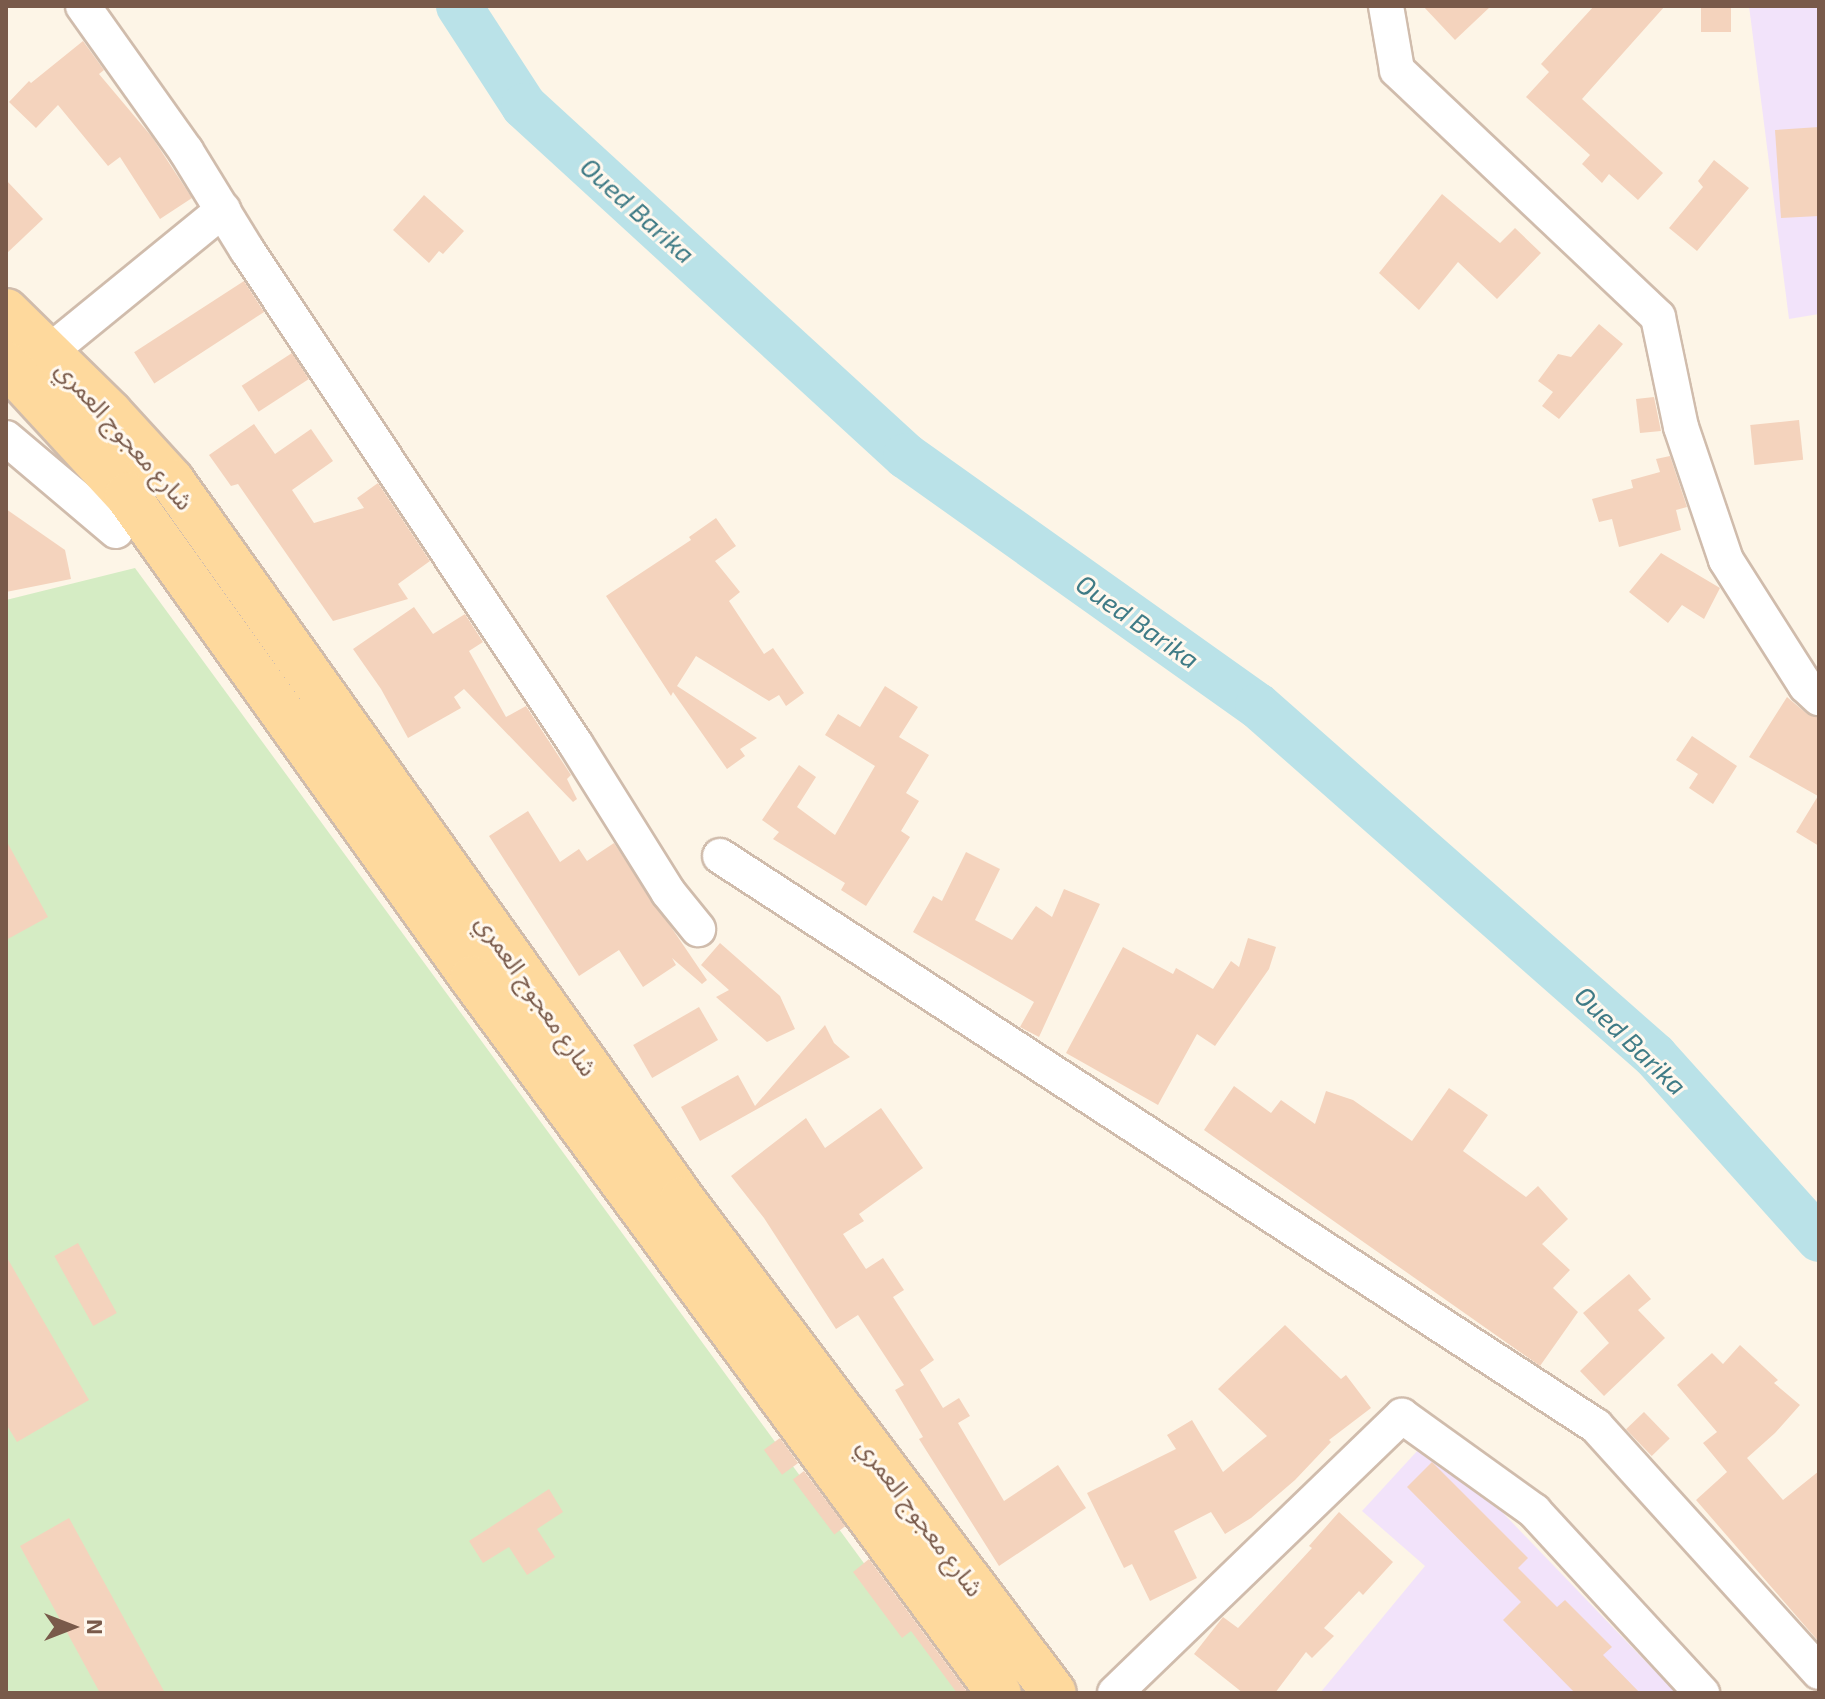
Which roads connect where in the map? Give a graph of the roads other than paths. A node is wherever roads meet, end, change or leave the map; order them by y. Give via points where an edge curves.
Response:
1 (83, 6) edge
2 (1386, 6) edge
3 (223, 210) junction
4 (6, 311) edge
5 (49, 352) junction
6 (6, 364) edge
7 (6, 438) edge
8 (116, 531) dead end
9 (1819, 698) edge
10 (720, 856) dead end
11 (698, 929) dead end
12 (1819, 1672) edge
13 (999, 1693) edge
14 (1054, 1693) edge
15 (1115, 1693) edge
16 (1702, 1693) edge

1 - 3 street
2 - 9 street via 1397,70 1658,317 1681,427 1726,560 1806,686
3 - 5 street
3 - 11 street via 668,892
4 - 5 main road, شارع معجوج العمري
5 - 14 main road, شارع معجوج العمري via 172,481 682,1199
6 - 13 main road, شارع معجوج العمري via 127,495 472,978
7 - 8 street
10 - 12 street via 1596,1426
15 - 16 street via 1402,1416 1534,1511

